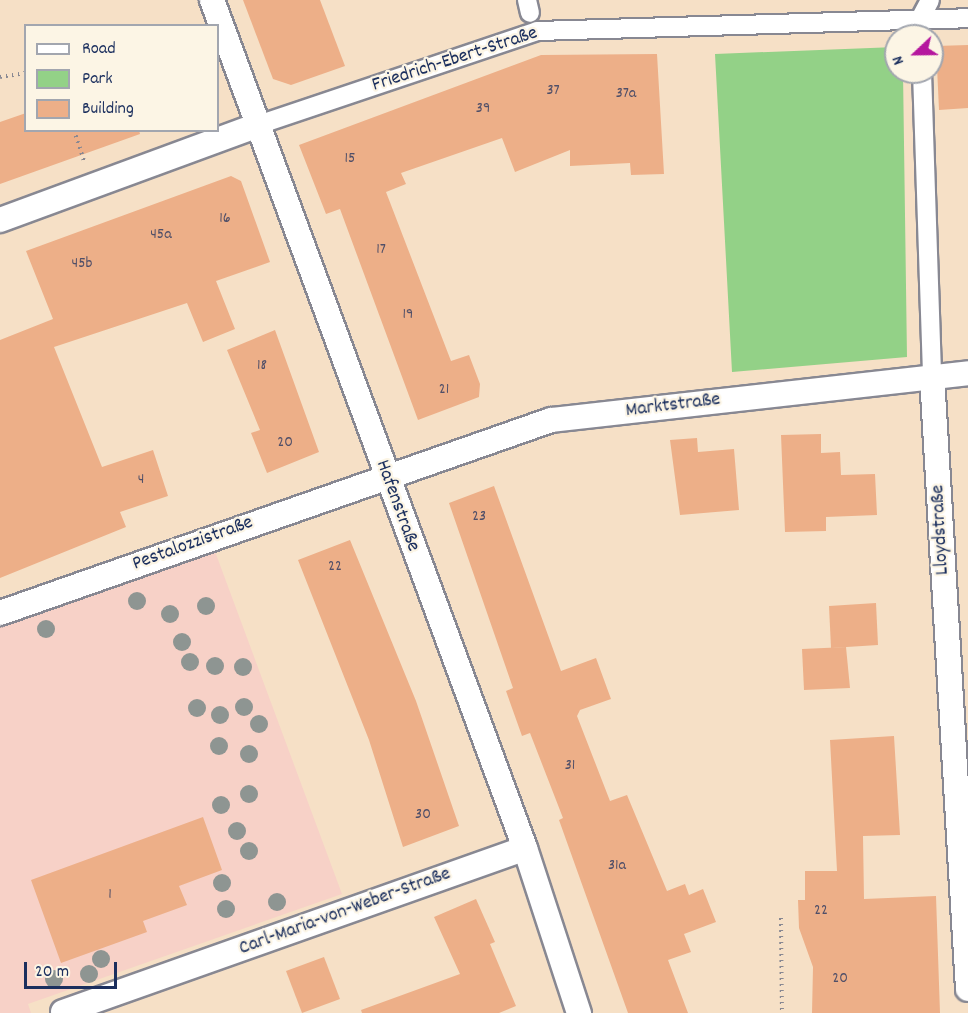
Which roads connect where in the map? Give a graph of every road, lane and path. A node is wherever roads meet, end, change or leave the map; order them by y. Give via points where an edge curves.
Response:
1 (212, 0) edge
2 (930, 0) edge
3 (968, 18) edge
4 (921, 24) edge
5 (939, 24) edge
6 (884, 28) edge
7 (24, 73) edge
8 (0, 77) edge
9 (922, 84) edge
10 (261, 124) junction
11 (0, 220) edge
12 (968, 373) edge
13 (932, 376) junction
14 (385, 476) junction
15 (0, 613) edge
16 (525, 848) junction
17 (781, 918) dead end
18 (968, 988) edge
19 (63, 1012) edge
20 (579, 1013) edge
21 (782, 1013) edge

1 - 10 street, Hafenstraße
2 - 4 street
3 - 5 street, Friedrich-Ebert-Straße
6 - 10 street, Friedrich-Ebert-Straße via 537,31
7 - 8 path
9 - 13 street, Lloydstraße
10 - 11 street, Friedrich-Ebert-Straße
10 - 14 street, Hafenstraße
12 - 13 street, Marktstraße
13 - 14 street, Marktstraße via 551,420
13 - 18 street, Lloydstraße
14 - 15 street, Pestalozzistraße
14 - 16 street, Hafenstraße
16 - 19 street, Carl-Maria-von-Weber-Straße
16 - 20 street, Hafenstraße
17 - 21 path

